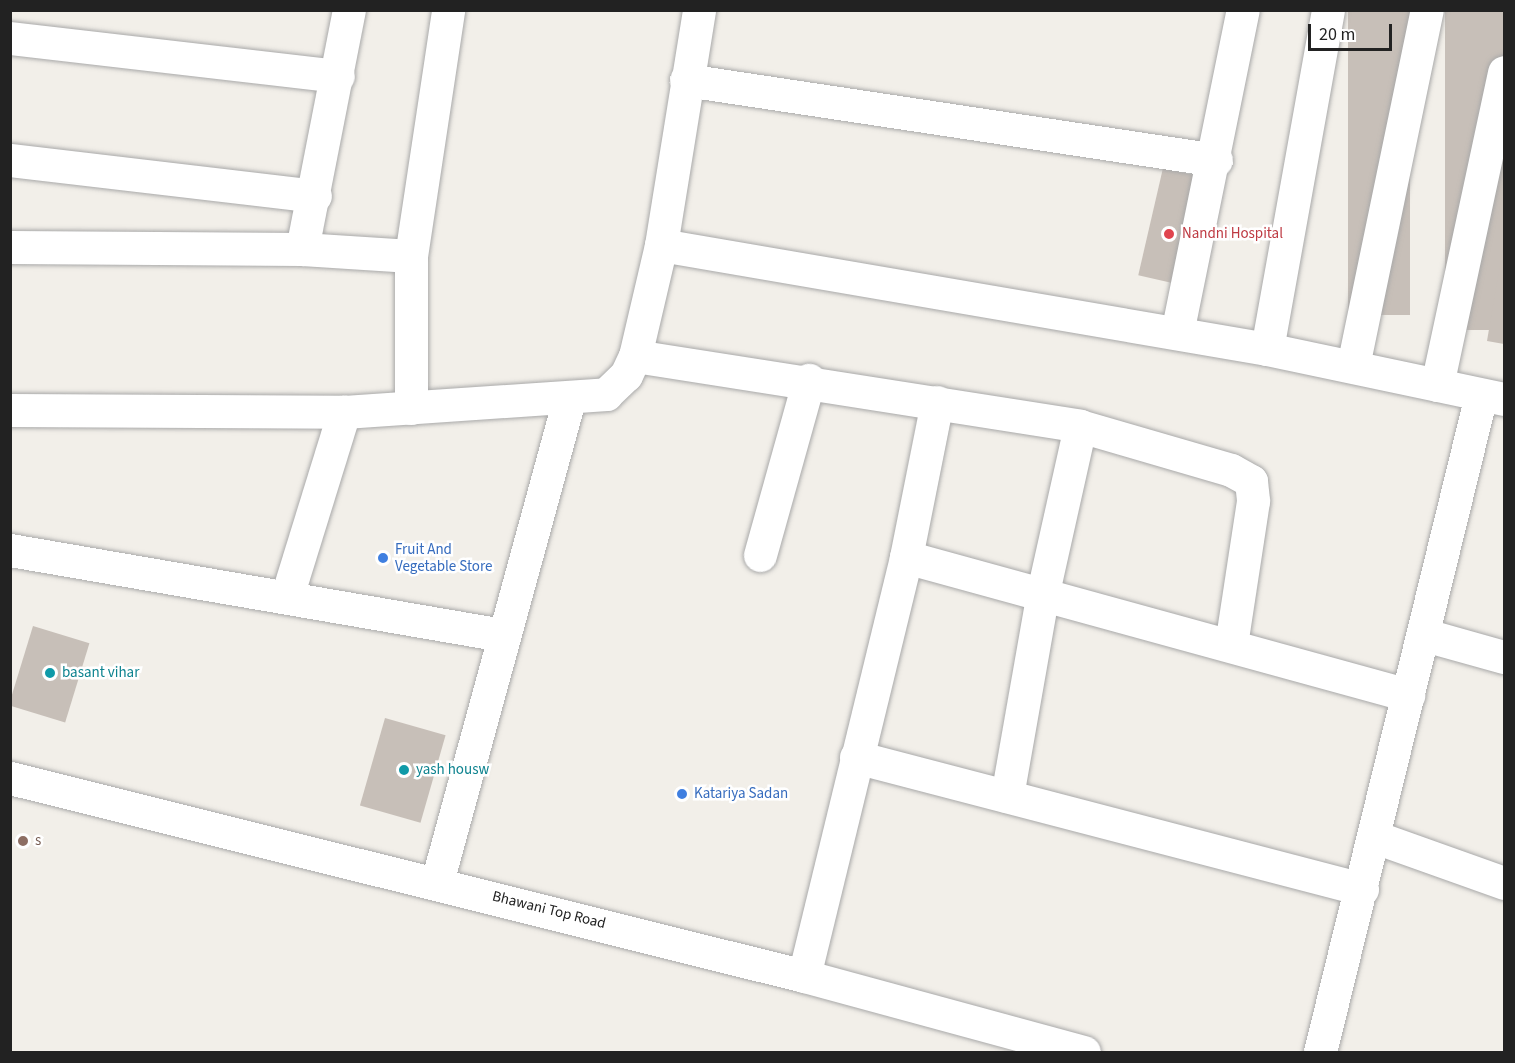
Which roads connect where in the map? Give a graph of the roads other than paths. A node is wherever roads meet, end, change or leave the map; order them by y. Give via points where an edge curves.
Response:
1 (349, 10) edge
2 (448, 10) edge
3 (699, 10) edge
4 (1243, 10) edge
5 (1328, 10) edge
6 (1427, 10) edge
7 (10, 38) edge
8 (1504, 72) edge
9 (338, 76) junction
10 (686, 80) junction
11 (10, 160) edge
12 (1216, 160) junction
13 (315, 196) junction
14 (661, 245) junction
15 (10, 247) edge
16 (302, 249) junction
17 (411, 256) junction
18 (1177, 333) junction
19 (1266, 349) junction
20 (635, 356) junction
21 (1353, 366) junction
22 (809, 380) junction
23 (1437, 385) junction
24 (1493, 397) edge
25 (569, 400) junction
26 (937, 402) junction
27 (411, 408) junction
28 (10, 410) edge
29 (344, 412) junction
30 (1080, 426) junction
31 (10, 550) edge
32 (760, 555) dead end
33 (906, 557) junction
34 (1043, 592) junction
35 (287, 596) junction
36 (501, 635) junction
37 (1425, 635) junction
38 (1232, 644) junction
39 (1504, 657) edge
40 (1408, 695) junction
41 (856, 757) junction
42 (10, 778) edge
43 (1007, 796) junction
44 (1375, 837) junction
45 (437, 882) junction
46 (1504, 883) edge
47 (1362, 889) junction
48 (804, 976) junction
49 (1084, 1053) edge
50 (1320, 1053) edge

1 - 9 street
2 - 17 street
3 - 10 street
4 - 12 street
5 - 19 street
6 - 21 street
7 - 9 street
8 - 23 street
9 - 13 street
10 - 12 street
10 - 14 street
11 - 13 street
12 - 18 street
13 - 16 street
14 - 18 street
14 - 20 street
15 - 16 street
16 - 17 street
17 - 27 street
18 - 19 street
19 - 21 street
20 - 22 street
20 - 25 street via 626,375 606,394
21 - 23 street
22 - 26 street
22 - 32 street
23 - 24 street
24 - 37 street
25 - 27 street
25 - 36 street
26 - 30 street
26 - 33 street
27 - 29 street
28 - 29 street
29 - 35 street
30 - 34 street
30 - 38 street via 1231,470 1251,481
31 - 35 street
33 - 34 street
33 - 41 street
34 - 38 street
34 - 43 street
35 - 36 street
36 - 45 street
37 - 39 street
37 - 40 street
38 - 40 street
40 - 44 street
41 - 43 street
41 - 48 street
42 - 45 street, Bhawani Top Road
43 - 47 street
44 - 46 street
44 - 47 street
45 - 48 street, Bhawani Top Road
47 - 50 street
48 - 49 street, Bhawani Top Road

